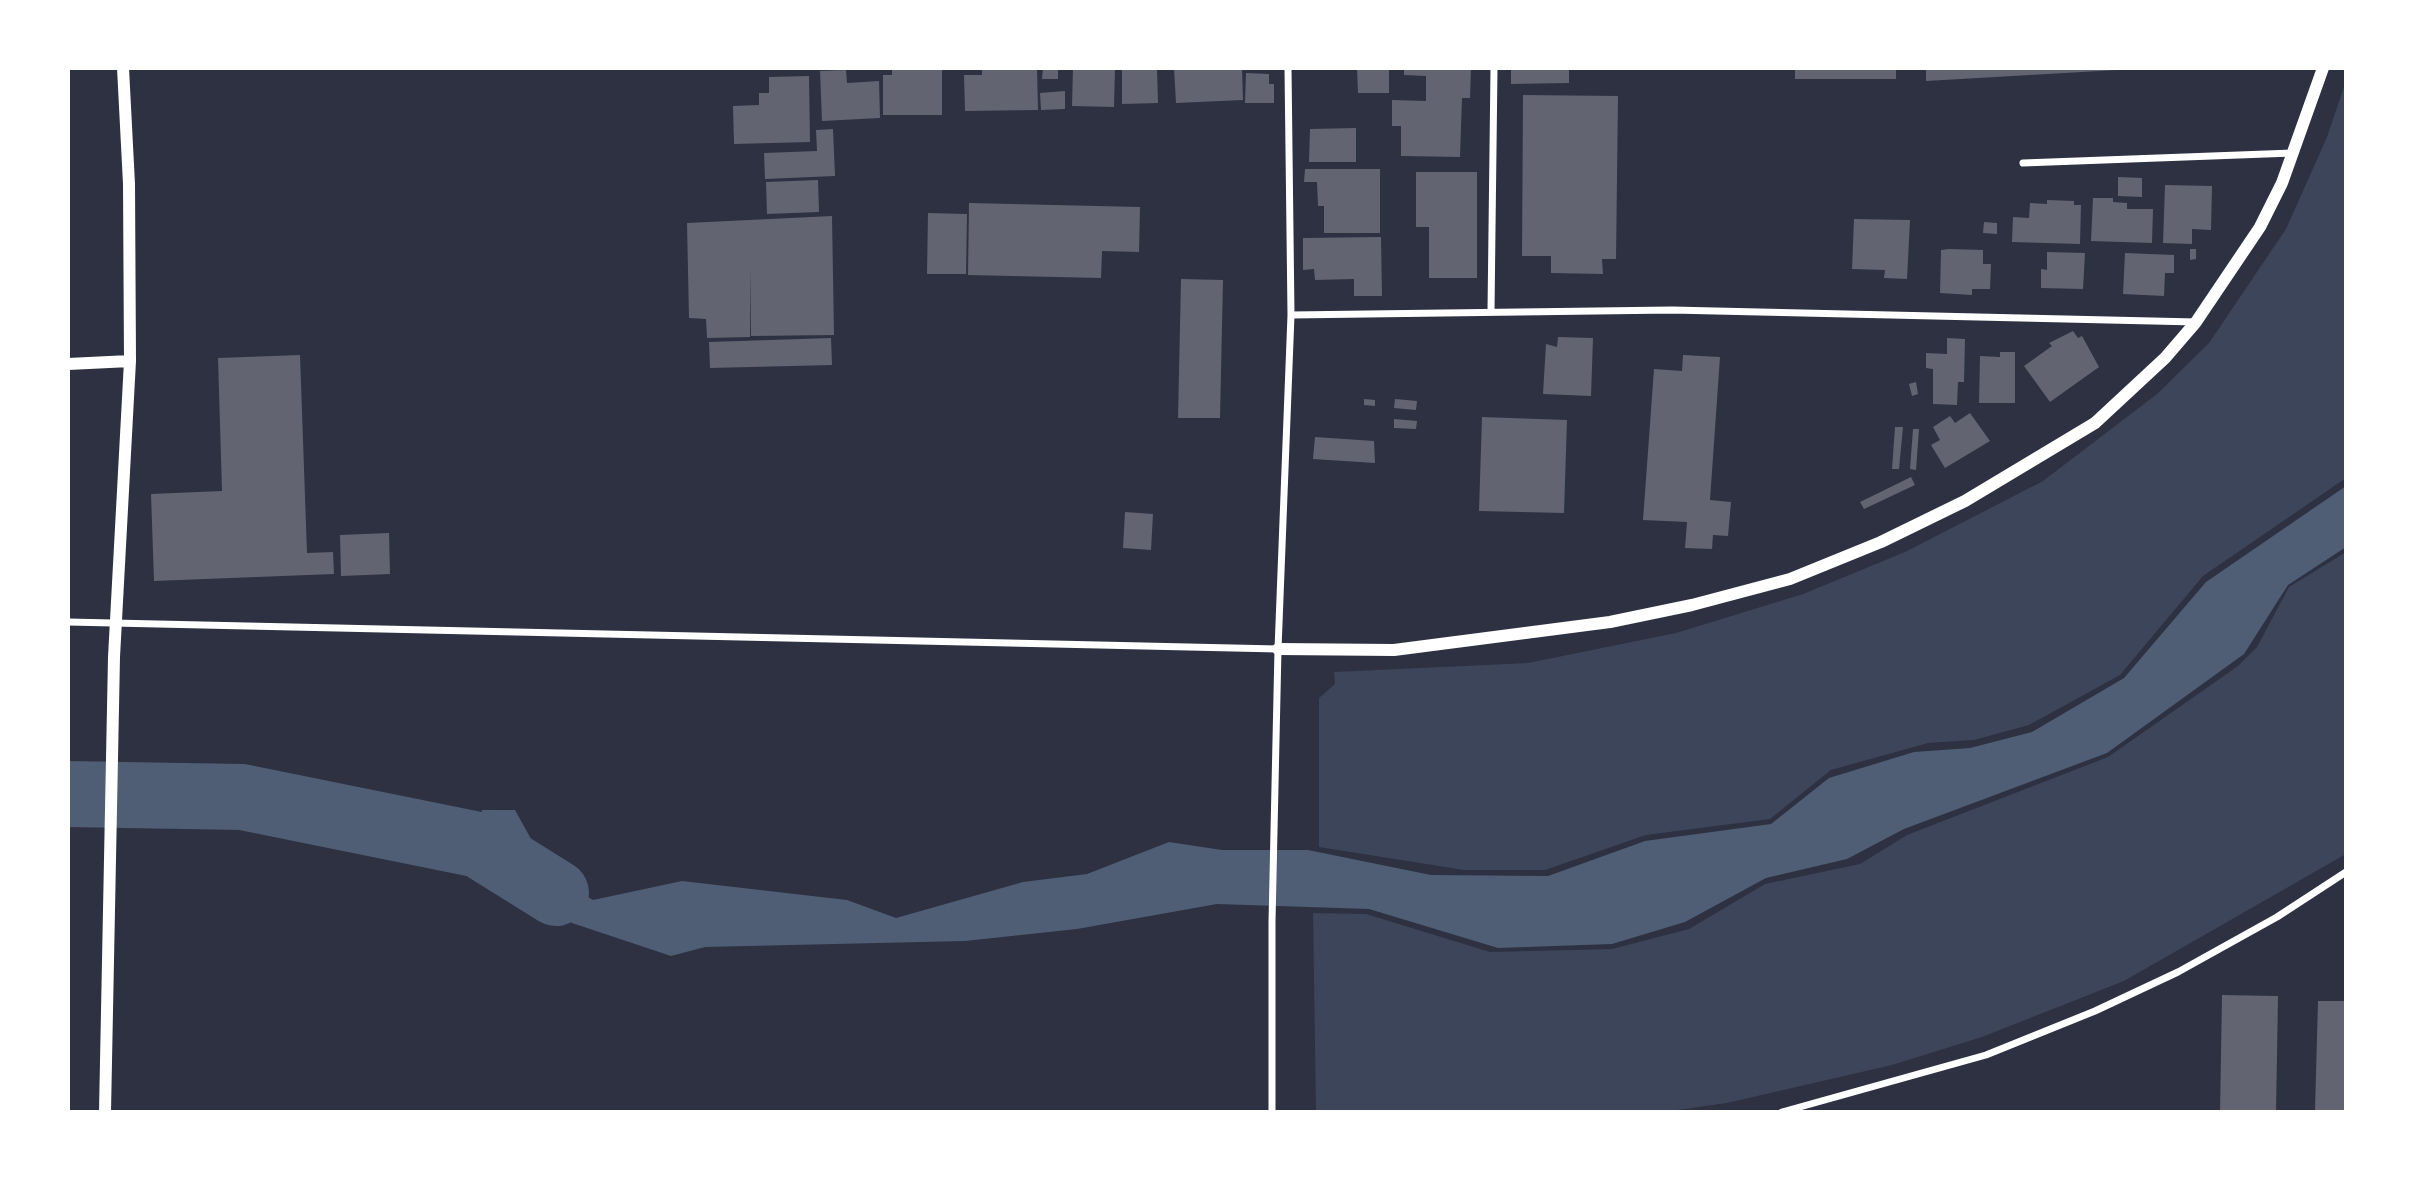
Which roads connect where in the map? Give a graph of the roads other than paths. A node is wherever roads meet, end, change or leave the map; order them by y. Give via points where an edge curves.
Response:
1 (122, 68) edge
2 (1288, 68) edge
3 (1494, 68) edge
4 (2323, 68) edge
5 (2292, 153) junction
6 (2023, 163) dead end
7 (1491, 311) junction
8 (1291, 315) junction
9 (2196, 322) junction
10 (130, 361) junction
11 (68, 364) edge
12 (68, 622) edge
13 (115, 623) junction
14 (1278, 649) junction
15 (2346, 873) edge
16 (1272, 1109) edge
17 (105, 1112) edge
18 (1782, 1112) edge

1 - 10 street via 129,184
2 - 8 street
3 - 7 street
4 - 5 street
5 - 6 street
5 - 9 street via 2260,227
7 - 8 street
7 - 9 street via 1672,310
8 - 14 street
9 - 14 street via 2127,395 2056,449 1953,507 1790,579 1610,622 1508,636 1394,650
10 - 11 street
10 - 13 street
12 - 13 street
13 - 14 street
13 - 17 street
14 - 16 street
15 - 18 street via 2178,972 2095,1011 1986,1055

